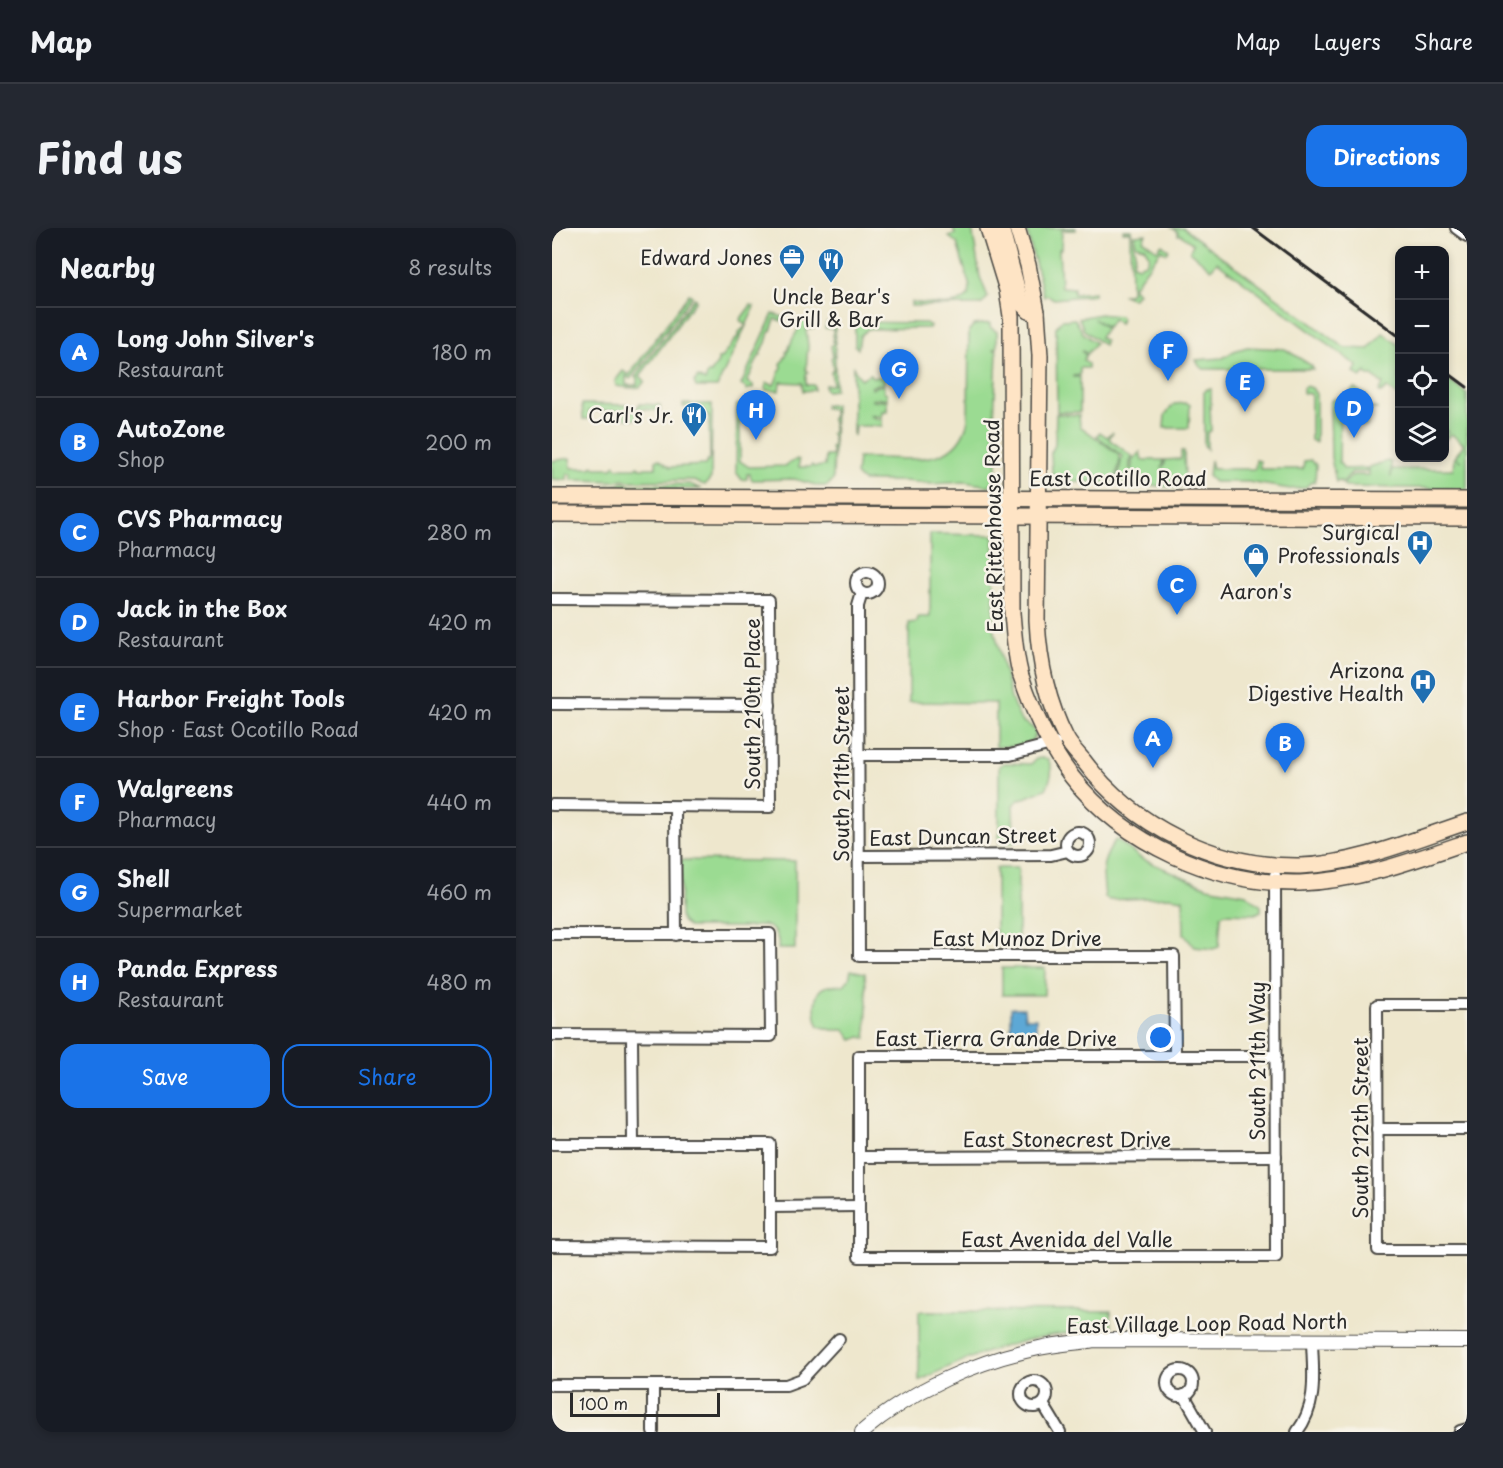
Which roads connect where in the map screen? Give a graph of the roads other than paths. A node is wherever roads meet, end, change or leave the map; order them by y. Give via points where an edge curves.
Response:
1 (988, 228) edge
2 (1001, 228) edge
3 (1017, 228) edge
4 (1456, 228) edge
5 (1467, 236) edge
6 (1036, 312) junction
7 (552, 496) edge
8 (724, 498) junction
9 (1039, 498) junction
10 (1013, 499) junction
11 (1232, 500) junction
12 (1467, 500) edge
13 (552, 514) edge
14 (702, 514) junction
15 (1012, 517) junction
16 (1038, 517) junction
17 (1220, 517) junction
18 (1467, 518) edge
19 (862, 593) dead end
20 (552, 599) edge
21 (552, 704) edge
22 (770, 705) junction
23 (1067, 740) junction
24 (1050, 745) junction
25 (859, 755) junction
26 (552, 806) edge
27 (675, 807) junction
28 (1467, 822) edge
29 (1467, 843) edge
30 (1068, 851) dead end
31 (859, 856) junction
32 (1275, 865) junction
33 (1275, 882) junction
34 (552, 934) edge
35 (676, 935) junction
36 (859, 956) joint
37 (1467, 1005) edge
38 (552, 1035) edge
39 (632, 1036) junction
40 (1175, 1056) junction
41 (1276, 1056) junction
42 (1377, 1129) junction
43 (1467, 1129) edge
44 (552, 1144) edge
45 (633, 1144) junction
46 (1276, 1156) junction
47 (859, 1157) junction
48 (859, 1206) junction
49 (770, 1208) junction
50 (552, 1246) edge
51 (1467, 1250) edge
52 (1276, 1257) joint
53 (839, 1339) dead end
54 (1312, 1341) junction
55 (1467, 1341) edge
56 (552, 1385) edge
57 (653, 1385) junction
58 (1184, 1395) dead end
59 (1043, 1404) dead end
60 (1467, 1429) edge
61 (1460, 1431) edge
62 (653, 1432) edge
63 (862, 1432) edge
64 (1060, 1432) edge
65 (1205, 1432) edge
66 (1297, 1432) edge

1 - 10 main road, East Rittenhouse Road via 1011,316
2 - 6 main road via 1021,303
3 - 6 main road
4 - 5 street
6 - 9 main road via 1040,365
7 - 8 main road, East Ocotillo Road
8 - 10 main road, East Ocotillo Road
8 - 14 main road
9 - 10 main road, East Ocotillo Road
9 - 11 main road, East Ocotillo Road
9 - 16 main road
10 - 15 main road, East Rittenhouse Road
11 - 12 main road, East Ocotillo Road
11 - 17 main road
13 - 14 main road, East Ocotillo Road
14 - 15 main road, East Ocotillo Road
15 - 16 main road, East Ocotillo Road
15 - 24 main road, East Rittenhouse Road via 1015,644 1020,674
16 - 17 main road, East Ocotillo Road
16 - 23 main road via 1038,647 1052,703
17 - 18 main road, East Ocotillo Road
19 - 25 street, South 211th Street via 858,606
20 - 22 street, South 210th Place via 769,600
21 - 22 street
22 - 27 street, South 210th Place via 770,807
23 - 24 street
23 - 32 main road via 1104,785 1142,818 1197,847
24 - 25 street via 1010,755
24 - 33 main road, East Rittenhouse Road via 1095,801 1150,845 1197,866
25 - 31 street, South 211th Street
26 - 27 street
27 - 35 street
28 - 32 main road via 1350,859 1302,866
29 - 33 main road, East Rittenhouse Road via 1353,877
30 - 31 street, East Duncan Street via 1052,855
31 - 36 street, South 211th Street
32 - 33 street, South 211th Way
33 - 41 street, South 211th Way
34 - 35 street
35 - 39 street via 770,934 771,1036
36 - 40 street, East Munoz Drive via 1174,956
37 - 42 street, South 212th Street via 1377,1005
38 - 39 street
39 - 45 street
40 - 41 street, East Tierra Grande Drive
40 - 47 street, East Tierra Grande Drive via 859,1056
41 - 46 street, South 211th Way
42 - 43 street
42 - 51 street, South 212th Street via 1378,1250
44 - 45 street
45 - 49 street via 770,1144
46 - 47 street, East Stonecrest Drive
46 - 52 street, South 211th Way
47 - 48 street
48 - 49 street
48 - 52 street, East Avenida del Valle via 859,1257
49 - 50 street via 770,1247
53 - 57 street via 802,1379 786,1385
54 - 55 street, East Village Loop Road North
54 - 63 street, East Village Loop Road North via 1094,1340 1040,1347 939,1382
54 - 66 street via 1313,1398
56 - 57 street
57 - 62 street
58 - 65 street
59 - 64 street
60 - 61 street

